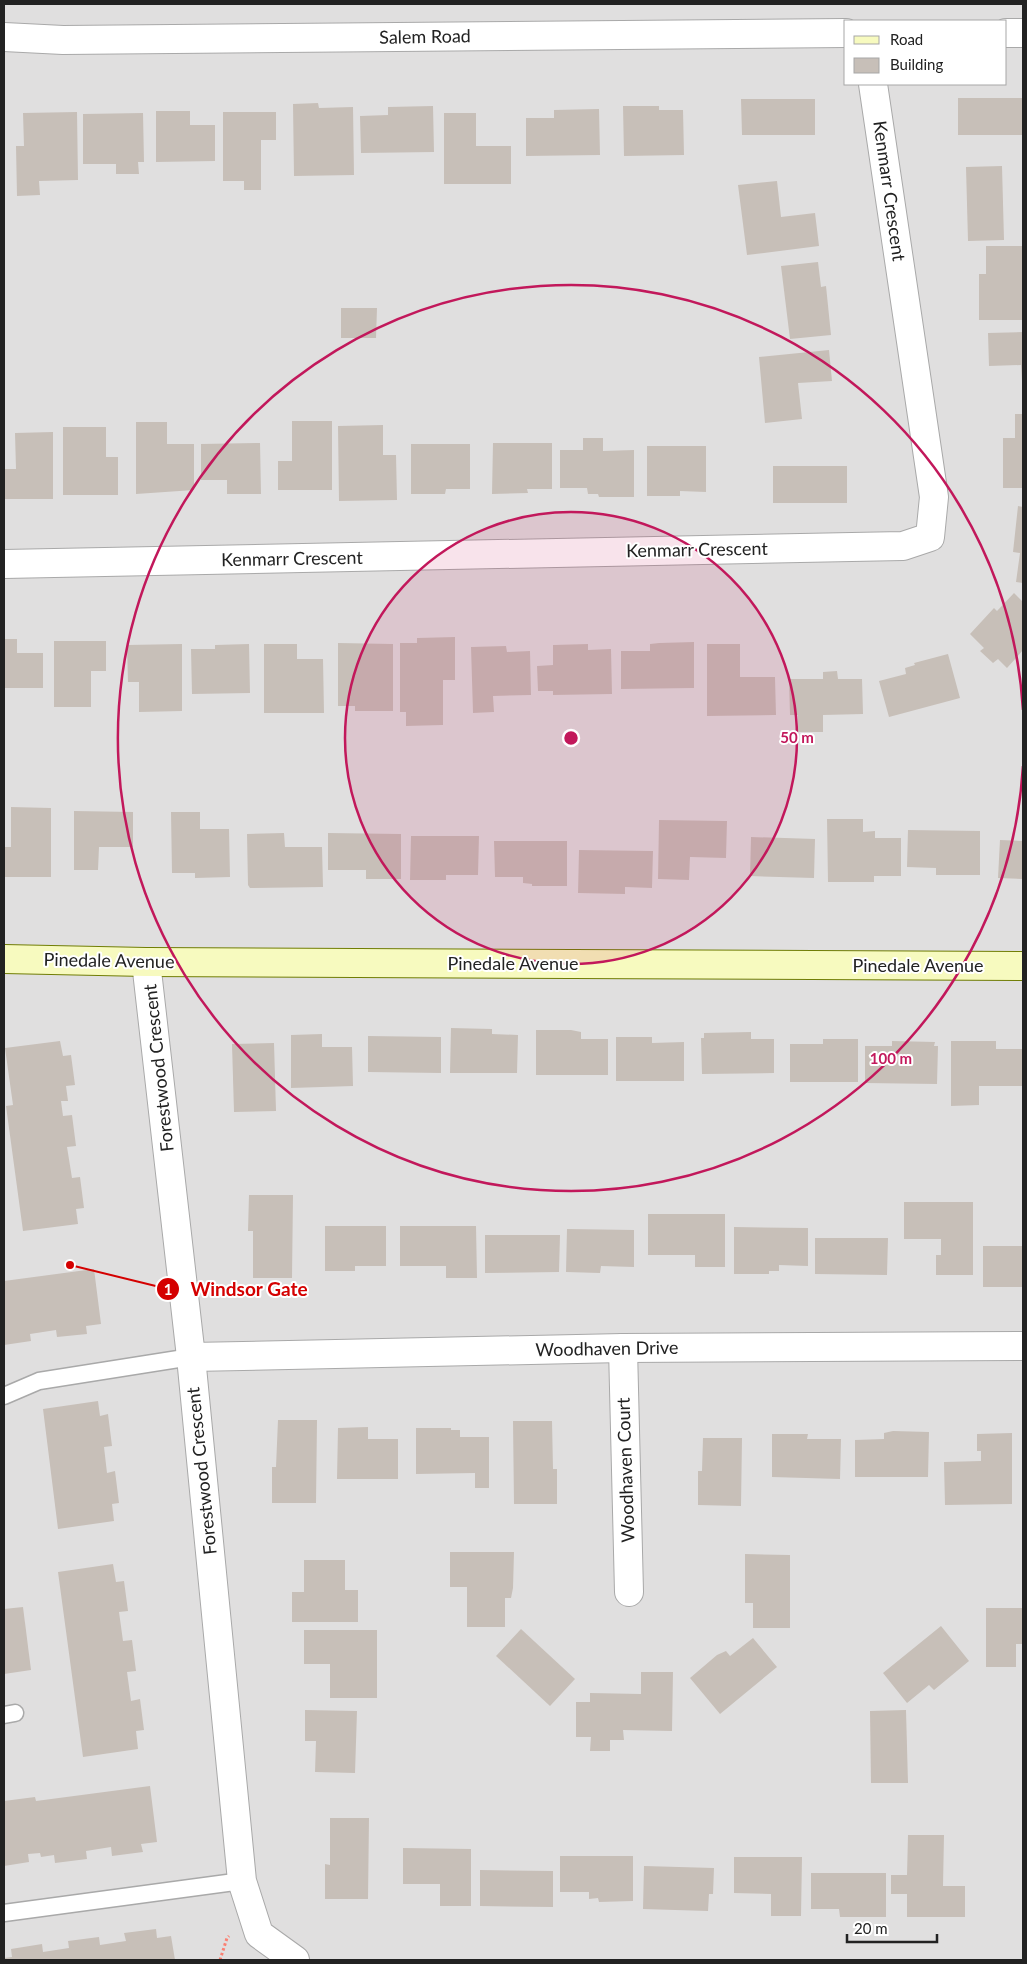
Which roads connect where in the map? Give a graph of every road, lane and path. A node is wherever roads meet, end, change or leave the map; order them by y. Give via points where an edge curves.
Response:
1 (844, 33) edge
2 (1007, 33) edge
3 (1023, 33) edge
4 (4, 37) edge
5 (873, 85) edge
6 (4, 564) edge
7 (4, 959) edge
8 (146, 962) junction
9 (1023, 966) edge
10 (1023, 1346) edge
11 (622, 1348) junction
12 (190, 1357) junction
13 (4, 1396) edge
14 (630, 1592) dead end
15 (242, 1881) junction
16 (4, 1914) edge
17 (295, 1960) edge

1 - 4 street, Salem Road via 64,40
2 - 3 street
5 - 6 street, Kenmarr Crescent via 934,497 930,537 903,546
7 - 8 street, Pinedale Avenue
8 - 9 street, Pinedale Avenue
8 - 12 street, Forestwood Crescent
10 - 11 street, Woodhaven Drive
11 - 12 street, Woodhaven Drive
11 - 14 street, Woodhaven Court
12 - 13 lane via 39,1380
12 - 15 street, Forestwood Crescent
15 - 16 lane
15 - 17 street, Forestwood Crescent via 259,1934

